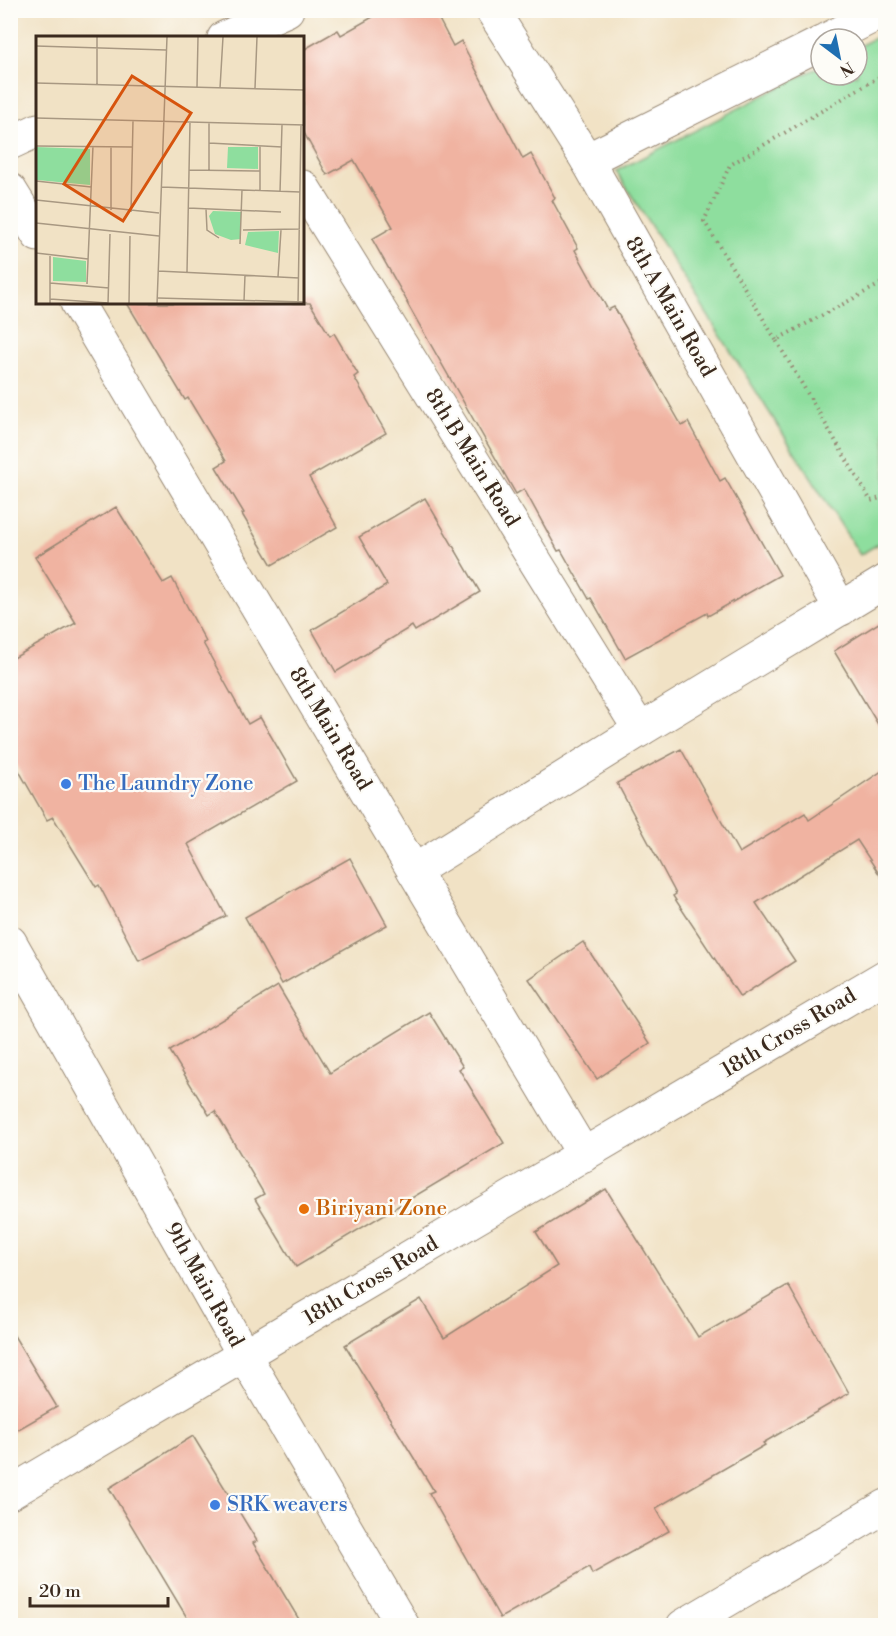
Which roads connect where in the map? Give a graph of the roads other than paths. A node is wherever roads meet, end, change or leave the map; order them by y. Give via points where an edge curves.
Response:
1 (287, 10) edge
2 (492, 10) edge
3 (885, 10) edge
4 (852, 27) edge
5 (228, 36) edge
6 (809, 49) edge
7 (36, 131) edge
8 (10, 143) edge
9 (587, 160) junction
10 (304, 189) edge
11 (10, 190) edge
12 (36, 232) edge
13 (79, 304) edge
14 (885, 582) edge
15 (841, 609) junction
16 (640, 730) junction
17 (414, 871) junction
18 (10, 942) edge
19 (885, 976) edge
20 (584, 1155) junction
21 (244, 1355) junction
22 (10, 1493) edge
23 (885, 1506) edge
24 (402, 1626) edge
25 (683, 1626) edge

1 - 5 street
2 - 9 street, 8th A Main Road
3 - 4 street
6 - 9 street
7 - 8 street
9 - 15 street, 8th A Main Road
10 - 16 street, 8th B Main Road
11 - 12 street
13 - 17 street, 8th Main Road
14 - 15 street
15 - 16 street
16 - 17 street
17 - 20 street, 8th Main Road
18 - 21 street, 9th Main Road
19 - 20 street, 18th Cross Road
20 - 21 street, 18th Cross Road
21 - 22 street, 18th Cross Road
21 - 24 street, 9th Main Road
23 - 25 street

